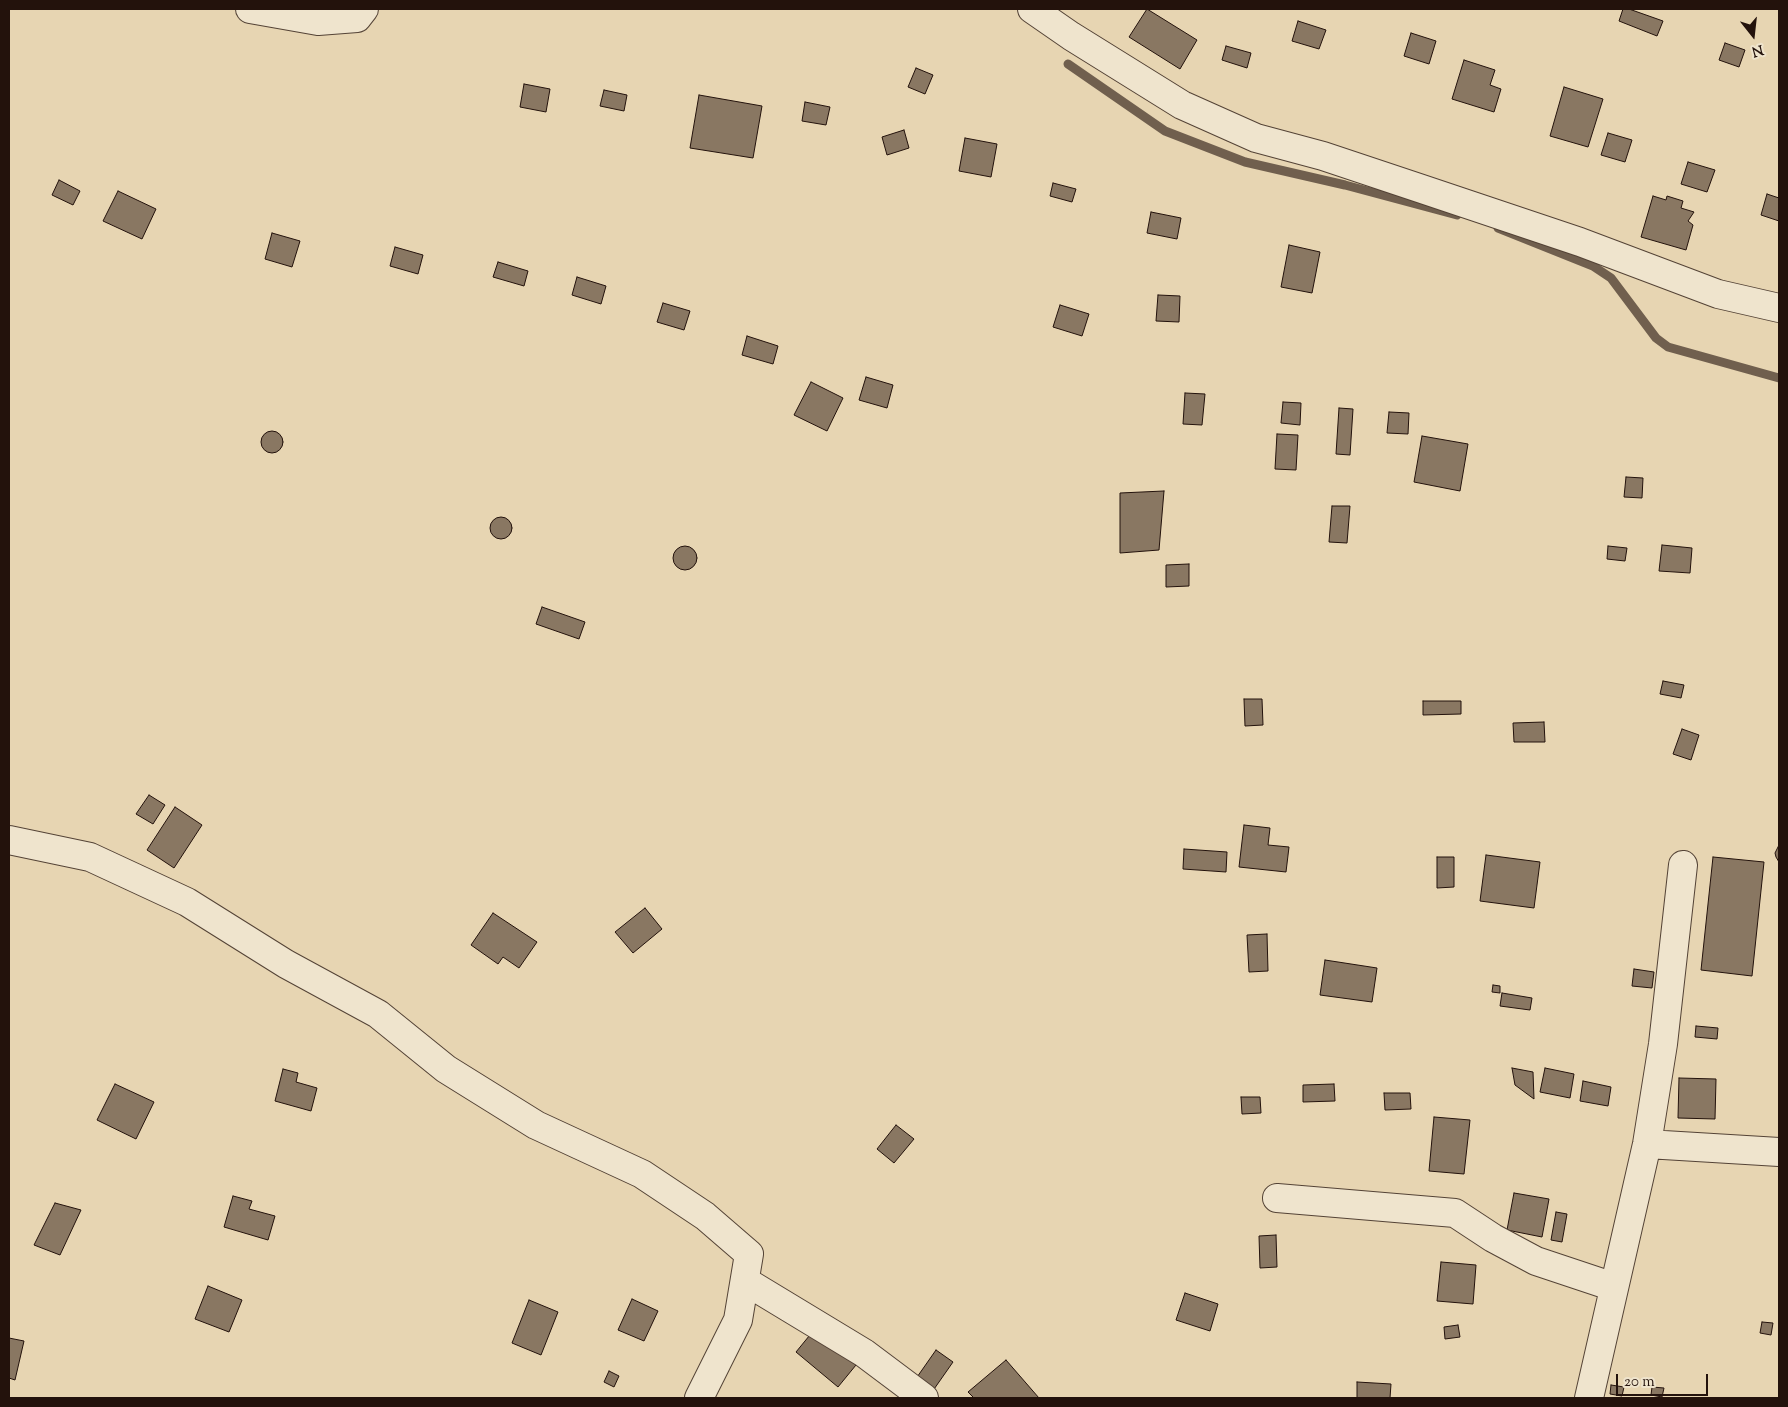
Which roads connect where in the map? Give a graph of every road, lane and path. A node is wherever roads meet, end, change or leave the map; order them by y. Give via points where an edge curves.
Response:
1 (250, 9) edge
2 (364, 9) edge
3 (1032, 9) edge
4 (1779, 308) edge
5 (9, 840) edge
6 (1683, 865) dead end
7 (1647, 1144) junction
8 (1779, 1152) edge
9 (1277, 1198) dead end
10 (745, 1281) junction
11 (1614, 1287) junction
12 (699, 1398) edge
13 (924, 1398) edge
14 (1589, 1398) edge

1 - 2 street via 318,21 356,18
3 - 4 street via 1182,104 1256,138 1432,192 1580,242 1718,294
5 - 10 street via 90,858 187,902 286,964 378,1014 446,1068 536,1125 642,1174 706,1216 749,1254
6 - 7 street via 1663,1044
7 - 8 street
7 - 11 street
9 - 11 street via 1455,1213 1536,1261
10 - 12 street via 738,1320
10 - 13 street via 864,1353
11 - 14 street

